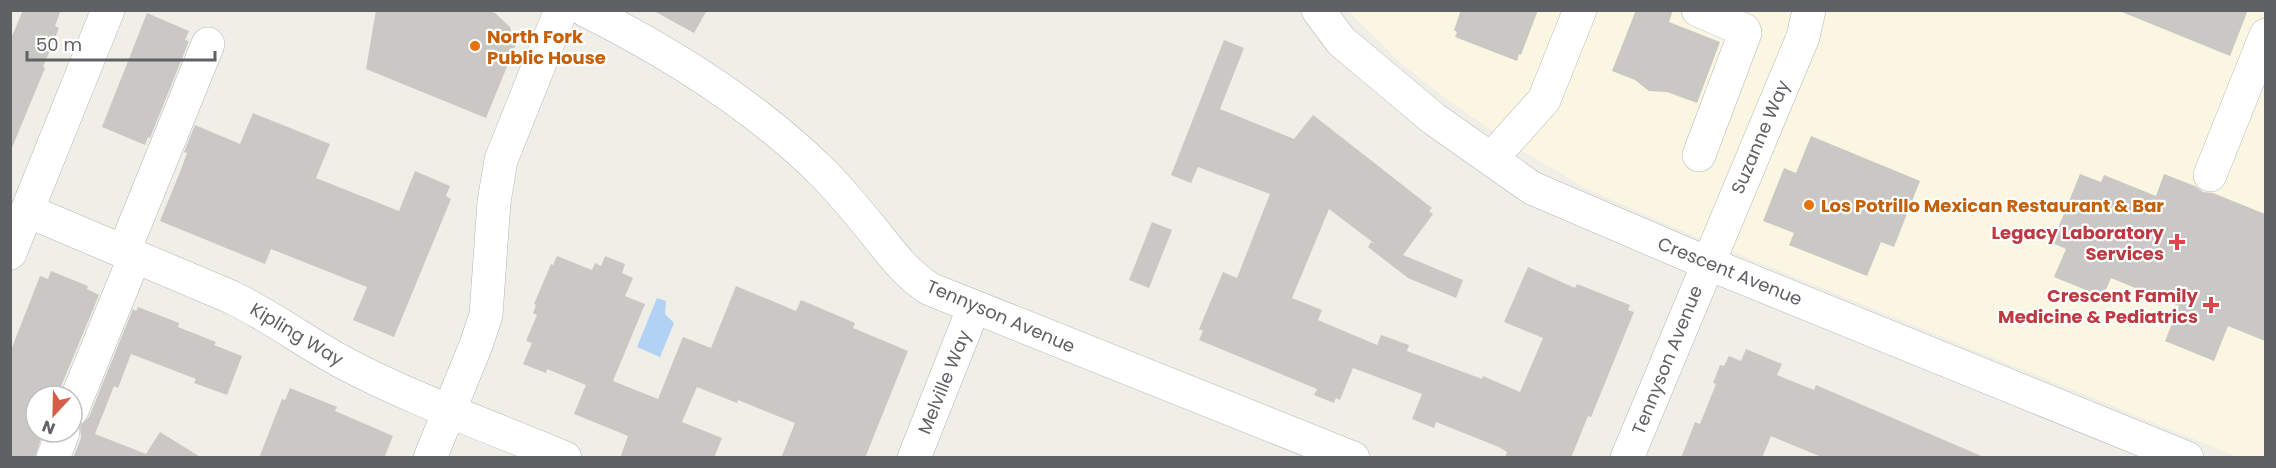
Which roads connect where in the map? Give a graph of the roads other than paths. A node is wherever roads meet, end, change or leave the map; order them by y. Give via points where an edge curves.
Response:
1 (108, 10) edge
2 (561, 10) edge
3 (585, 10) edge
4 (1318, 10) edge
5 (1580, 10) edge
6 (1698, 10) edge
7 (1809, 10) edge
8 (2265, 35) edge
9 (208, 44) dead end
10 (1699, 155) dead end
11 (1491, 159) junction
12 (2210, 175) dead end
13 (28, 211) junction
14 (10, 253) edge
15 (129, 254) junction
16 (1707, 263) junction
17 (974, 307) junction
18 (82, 384) edge
19 (449, 410) junction
20 (430, 458) edge
21 (565, 458) edge
22 (914, 458) edge
23 (1353, 458) edge
24 (1627, 458) edge
25 (2187, 458) edge

1 - 13 street
2 - 19 street via 501,160 486,315
3 - 17 street, Tennyson Avenue via 692,69 774,128 841,193 906,271 930,289
4 - 11 street, Crescent Avenue via 1341,41 1434,119
5 - 11 street via 1544,100
6 - 10 street via 1740,27 1745,33
7 - 16 street, Suzanne Way via 1803,37
8 - 12 street
9 - 15 street
11 - 16 street, Crescent Avenue via 1532,188
13 - 14 street
13 - 15 street, Kipling Way
15 - 18 street
15 - 19 street, Kipling Way via 243,303 346,364
16 - 24 street, Tennyson Avenue
16 - 25 street, Crescent Avenue
17 - 22 street, Melville Way
17 - 23 street, Tennyson Avenue
19 - 20 street
19 - 21 street, Kipling Way

